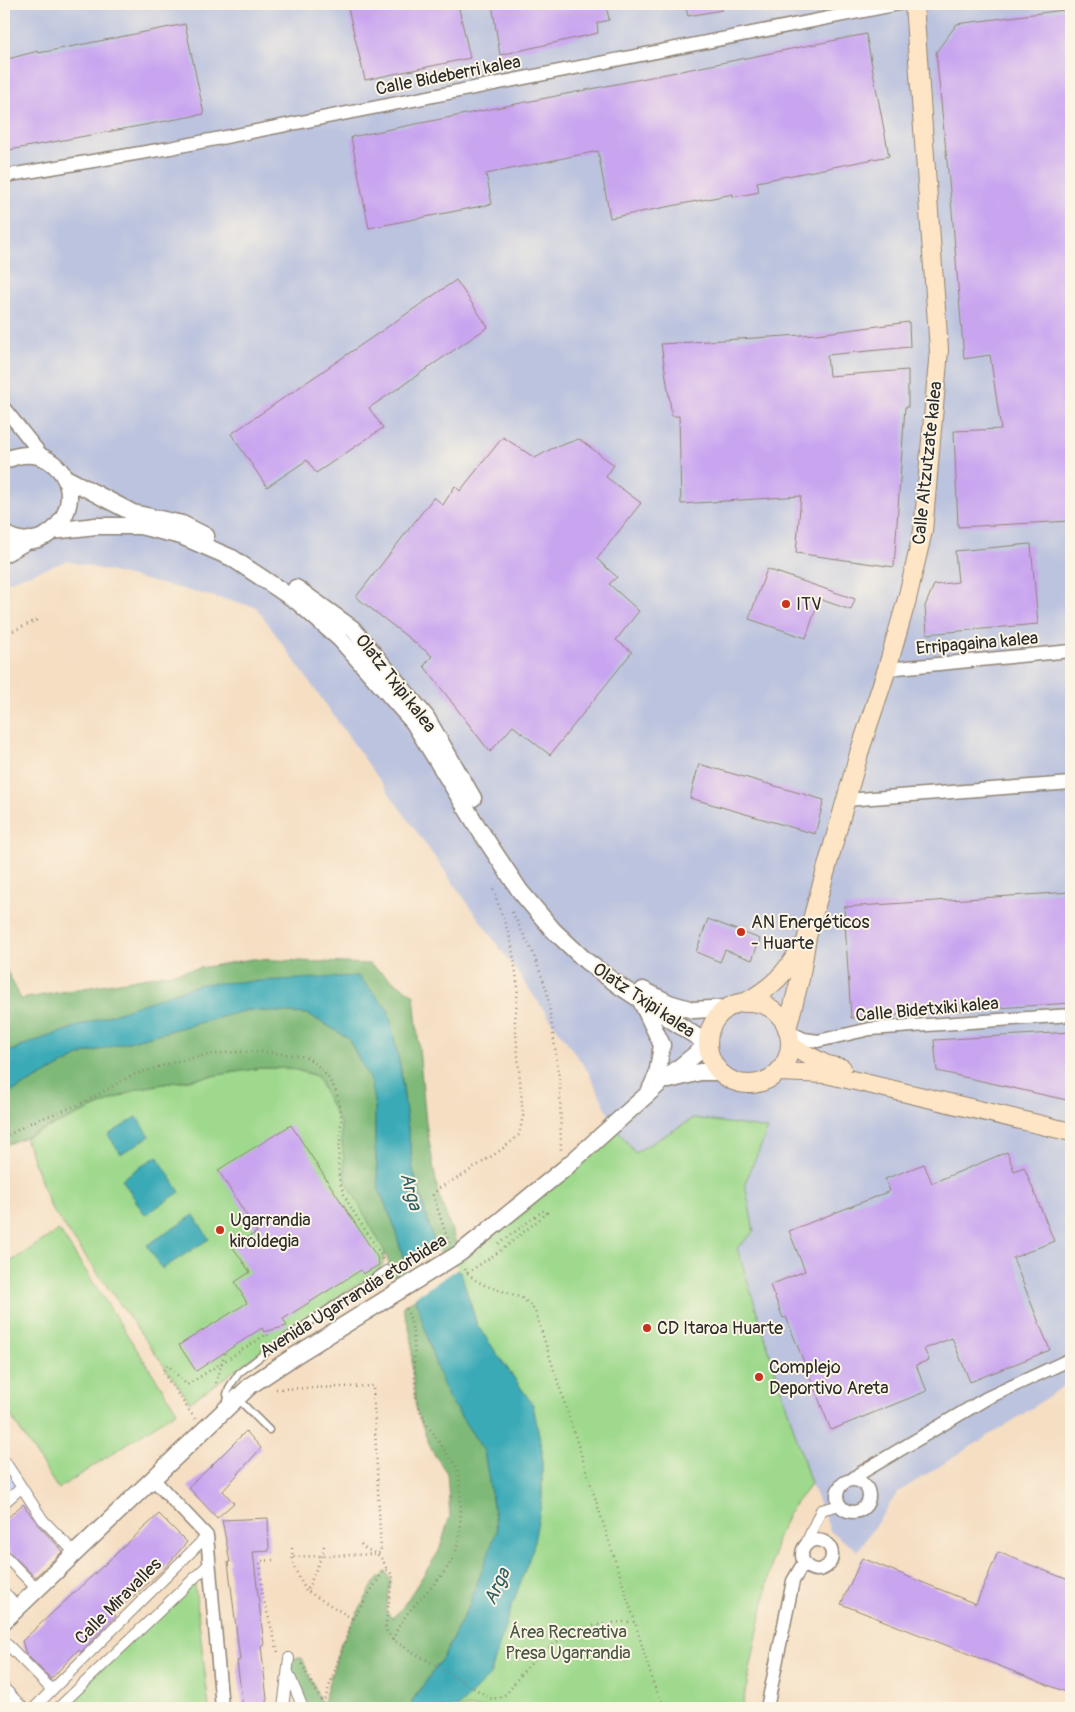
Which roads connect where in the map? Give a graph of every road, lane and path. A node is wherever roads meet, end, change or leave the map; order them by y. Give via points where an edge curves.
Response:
1 (899, 4) edge
2 (914, 4) edge
3 (4, 176) edge
4 (4, 408) edge
5 (44, 458) junction
6 (4, 461) edge
7 (64, 477) junction
8 (52, 531) junction
9 (4, 534) edge
10 (29, 540) junction
11 (4, 554) edge
12 (36, 620) dead end
13 (4, 635) edge
14 (1071, 651) edge
15 (887, 669) junction
16 (1071, 783) edge
17 (846, 800) junction
18 (493, 889) dead end
19 (512, 912) dead end
20 (807, 937) junction
21 (640, 999) junction
22 (736, 1005) junction
23 (1071, 1015) edge
24 (789, 1036) junction
25 (708, 1044) junction
26 (720, 1072) junction
27 (779, 1072) junction
28 (660, 1083) junction
29 (648, 1094) junction
30 (1071, 1120) edge
31 (1071, 1132) edge
32 (4, 1138) edge
33 (561, 1154) dead end
34 (450, 1243) dead end
35 (491, 1250) dead end
36 (463, 1266) dead end
37 (387, 1269) joint
38 (467, 1273) junction
39 (404, 1304) dead end
40 (274, 1347) junction
41 (224, 1352) dead end
42 (1071, 1359) edge
43 (216, 1383) dead end
44 (268, 1389) dead end
45 (233, 1401) junction
46 (203, 1430) junction
47 (269, 1430) dead end
48 (4, 1460) edge
49 (873, 1466) junction
50 (153, 1479) junction
51 (851, 1480) junction
52 (866, 1486) junction
53 (21, 1488) junction
54 (839, 1498) junction
55 (4, 1503) edge
56 (207, 1536) junction
57 (361, 1544) dead end
58 (324, 1546) dead end
59 (292, 1548) dead end
60 (75, 1553) junction
61 (377, 1554) junction
62 (4, 1555) edge
63 (322, 1555) junction
64 (803, 1556) joint
65 (292, 1557) junction
66 (272, 1560) dead end
67 (209, 1564) junction
68 (387, 1570) junction
69 (37, 1589) junction
70 (307, 1591) junction
71 (4, 1592) edge
72 (18, 1607) junction
73 (353, 1619) junction
74 (4, 1621) edge
75 (635, 1622) junction
76 (393, 1640) junction
77 (4, 1641) edge
78 (278, 1655) dead end
79 (288, 1658) joint
80 (287, 1671) junction
81 (4, 1688) edge
82 (52, 1690) junction
83 (23, 1708) edge
84 (34, 1708) edge
85 (58, 1708) edge
86 (222, 1708) edge
87 (283, 1708) edge
88 (303, 1708) edge
89 (665, 1708) edge
90 (767, 1708) edge

1 - 3 street, Calle Bideberri kalea via 170,148
2 - 15 main road, Calle Altzutzate kalea via 939,350 923,531
4 - 5 street
5 - 6 street via 23,454
5 - 7 street, Olatz Txipi kalea
7 - 8 street via 69,500 64,518
7 - 22 street, Olatz Txipi kalea via 133,513 182,524 253,559 353,630 426,716 523,881 563,927 610,969 634,986 669,1003 693,1010
8 - 10 street, Olatz Txipi kalea via 42,538
8 - 21 street, Olatz Txipi kalea via 140,526 181,536 232,558 298,602 340,639 414,723 520,891 553,930 586,961
9 - 10 street via 17,540
10 - 11 street
12 - 13 path
14 - 15 street, Erripagaina kalea
15 - 17 main road, Calle Altzutzate kalea
16 - 17 street
17 - 20 main road, Calle Altzutzate kalea
18 - 34 path via 511,941 518,987 515,1020 523,1116 519,1135 433,1196
19 - 33 path via 533,953 547,991 560,1084
20 - 22 main road via 779,979 769,988
20 - 24 main road
21 - 25 street, Olatz Txipi kalea
21 - 29 street via 662,1045 657,1075
22 - 24 main road via 762,1004 772,1009 780,1016
22 - 25 main road via 720,1014 713,1023
23 - 24 street, Calle Bidetxiki kalea via 870,1029 818,1041
24 - 27 main road via 787,1060
24 - 30 main road via 828,1065
25 - 26 main road via 710,1057
25 - 28 street, Avenida Ugarrandia etorbidea
26 - 27 main road via 740,1084 755,1084
26 - 28 street, Avenida Ugarrandia etorbidea via 700,1072
27 - 31 main road via 826,1074
28 - 29 street, Avenida Ugarrandia etorbidea
29 - 45 street, Avenida Ugarrandia etorbidea, bridge via 564,1169 460,1253 293,1357
32 - 37 path via 86,1101 133,1075 181,1060 244,1051 306,1057 328,1078 341,1104 339,1180
35 - 38 path via 544,1210 547,1213
36 - 38 path
37 - 40 lane
38 - 75 path via 479,1283 523,1298 535,1311
39 - 76 path via 414,1337 420,1411 457,1467 461,1505 456,1550 434,1584 401,1622
40 - 45 lane via 239,1373 227,1394
40 - 46 path via 267,1334 187,1385 168,1365 162,1371
41 - 43 path, bridge
42 - 49 street via 987,1398
44 - 61 path via 373,1386 380,1552
45 - 46 street, Avenida Ugarrandia etorbidea
45 - 47 lane
46 - 50 street, Avenida Ugarrandia etorbidea
48 - 53 street
49 - 51 street
49 - 52 street via 866,1476
50 - 56 street
50 - 60 street, Avenida Ugarrandia etorbidea
51 - 52 street
51 - 54 street via 843,1484
52 - 54 street via 869,1501 858,1512 848,1512
53 - 55 street
53 - 60 street via 44,1520
54 - 64 street via 821,1510
56 - 67 street
56 - 82 street, Calle Miravalles
57 - 61 path via 364,1549
58 - 63 path
59 - 65 path
60 - 69 street, Avenida Ugarrandia etorbidea
61 - 63 path
61 - 68 path
62 - 69 street
63 - 65 path
63 - 70 path
64 - 90 street via 793,1581
65 - 70 path via 298,1578
66 - 78 path via 260,1561 263,1597
67 - 85 street, Calle Miravalles
67 - 86 street
68 - 73 path
68 - 76 path via 393,1575 385,1629
69 - 72 street, Avenida Ugarrandia etorbidea
70 - 73 path
71 - 72 street
72 - 74 street, Avenida Ugarrandia etorbidea
73 - 79 path via 323,1704 298,1658
75 - 76 path via 599,1624 566,1637 533,1662 503,1696 492,1699
75 - 89 path via 654,1686
77 - 82 street
79 - 80 street
80 - 87 street
80 - 88 street
81 - 83 street
82 - 84 street, Calle Miravalles

